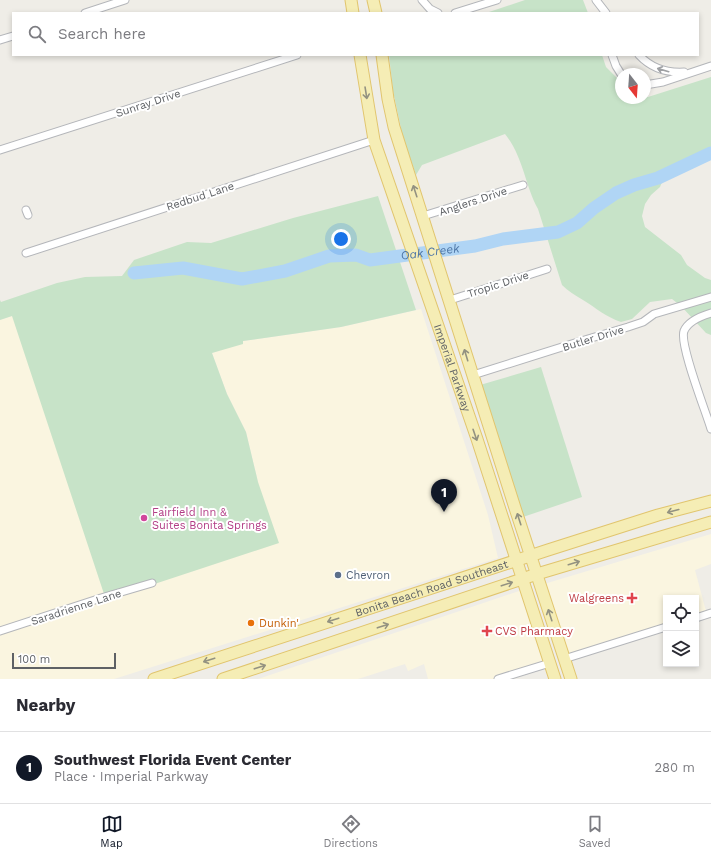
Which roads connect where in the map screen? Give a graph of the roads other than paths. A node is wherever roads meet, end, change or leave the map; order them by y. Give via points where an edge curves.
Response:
1 (125, 0) edge
2 (351, 0) edge
3 (373, 0) edge
4 (422, 0) edge
5 (497, 0) edge
6 (596, 0) edge
7 (88, 12) edge
8 (353, 12) edge
9 (376, 12) edge
10 (436, 12) edge
11 (458, 12) edge
12 (599, 12) edge
13 (605, 12) edge
14 (12, 36) edge
15 (0, 40) edge
16 (294, 56) edge
17 (360, 56) edge
18 (382, 56) edge
19 (613, 56) edge
20 (640, 56) edge
21 (711, 66) edge
22 (618, 68) edge
23 (692, 72) junction
24 (651, 84) edge
25 (374, 140) junction
26 (0, 150) edge
27 (523, 185) dead end
28 (423, 216) junction
29 (26, 253) dead end
30 (547, 268) dead end
31 (711, 297) edge
32 (450, 300) junction
33 (432, 311) junction
34 (711, 313) edge
35 (447, 353) junction
36 (473, 375) junction
37 (711, 429) edge
38 (711, 501) edge
39 (711, 515) edge
40 (711, 522) edge
41 (652, 540) junction
42 (531, 556) junction
43 (516, 560) junction
44 (537, 574) junction
45 (522, 579) junction
46 (152, 583) dead end
47 (711, 613) edge
48 (699, 617) edge
49 (663, 628) edge
50 (0, 631) edge
51 (564, 659) junction
52 (550, 663) junction
53 (176, 675) edge
54 (154, 679) edge
55 (223, 679) edge
56 (498, 679) edge
57 (555, 679) edge
58 (571, 679) edge

1 - 7 street
2 - 8 main road
3 - 9 main road
4 - 10 street
5 - 11 street
6 - 12 street
6 - 13 street
14 - 15 street
16 - 26 street, Sunray Drive
17 -> 25 main road, Imperial Parkway
28 -> 18 main road, Imperial Parkway via 394,126
19 - 22 street
23 -> 20 street via 666,71
21 - 23 street
23 - 24 street
25 - 29 street, Redbud Lane
25 - 33 main road, Imperial Parkway
27 - 28 street, Anglers Drive
28 - 32 main road, Imperial Parkway
30 - 32 street, Tropic Drive
31 - 36 street, Butler Drive via 654,314 628,327
32 - 33 main road
36 -> 32 main road, Imperial Parkway
33 - 35 main road, Imperial Parkway
34 - 37 street via 690,323 682,336
35 - 36 main road via 461,373 466,376
35 -> 43 main road, Imperial Parkway
42 -> 36 main road, Imperial Parkway
38 -> 42 main road, Bonita Beach Road Southeast via 658,515
39 - 41 main road via 666,529
40 - 41 main road, Bonita Beach Road Southeast
44 -> 41 main road, Bonita Beach Road Southeast
42 - 43 main road, Bonita Beach Road Southeast
42 - 44 main road, Imperial Parkway
43 - 45 main road, Imperial Parkway
43 -> 53 main road, Bonita Beach Road Southeast
44 - 45 main road, Bonita Beach Road Southeast
51 -> 44 main road, Imperial Parkway
45 - 52 main road, Imperial Parkway
55 -> 45 main road, Bonita Beach Road Southeast
46 - 50 street, Saradrienne Lane
47 - 48 street
49 - 51 street
51 - 58 main road, Imperial Parkway
52 - 56 street
52 - 57 main road, Imperial Parkway
53 - 54 main road, Bonita Beach Road Southeast

